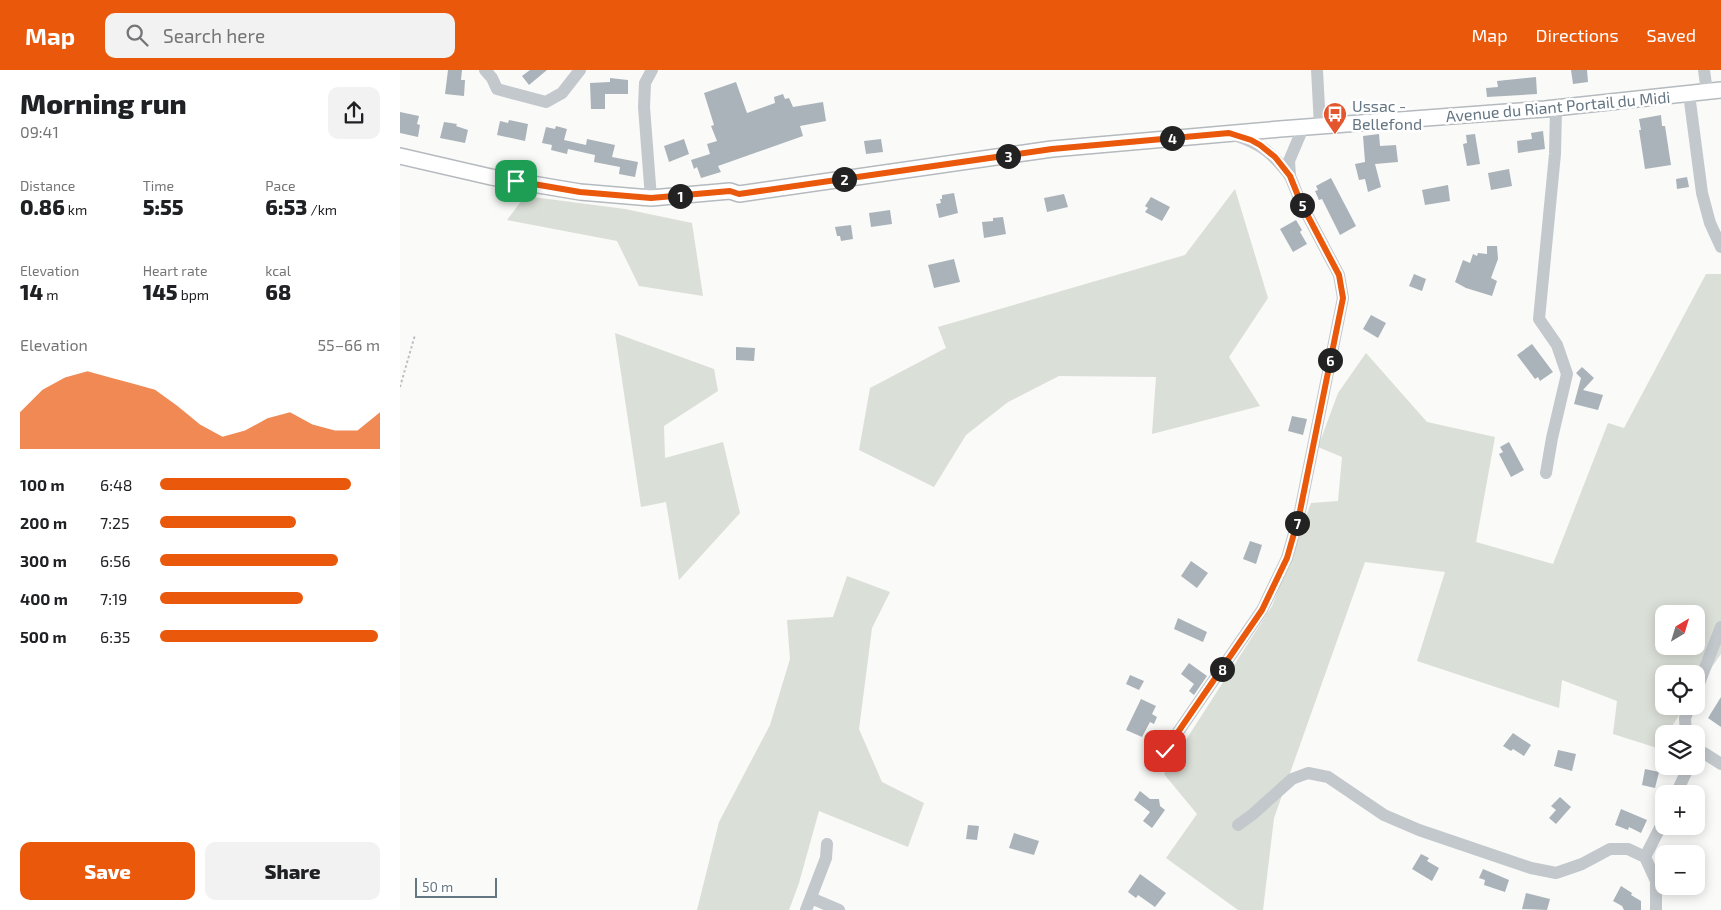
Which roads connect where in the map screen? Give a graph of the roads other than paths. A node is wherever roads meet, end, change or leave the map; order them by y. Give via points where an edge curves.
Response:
1 (580, 70) edge
2 (1317, 70) edge
3 (1704, 70) edge
4 (649, 71) edge
5 (489, 74) edge
6 (1714, 91) edge
7 (1690, 94) junction
8 (1556, 108) junction
9 (1320, 126) junction
10 (1300, 128) junction
11 (1229, 133) junction
12 (400, 156) edge
13 (1290, 176) junction
14 (651, 198) junction
15 (1721, 247) edge
16 (1546, 473) dead end
17 (1721, 627) edge
18 (1705, 668) edge
19 (1705, 755) edge
20 (1162, 759) dead end
21 (1721, 764) edge
22 (1238, 825) dead end
23 (1656, 835) edge
24 (827, 844) dead end
25 (1645, 857) junction
26 (811, 898) junction
27 (806, 910) edge
28 (839, 910) edge
29 (1656, 910) edge

1 - 5 street via 562,93 546,102 497,89
2 - 9 street
3 - 6 street
4 - 14 street via 644,107
6 - 7 main road, Avenue du Riant Portail du Midi
7 - 8 main road, Avenue du Riant Portail du Midi
7 - 15 street via 1702,193
8 - 9 main road, Avenue du Riant Portail du Midi
8 - 16 street via 1555,154 1539,319 1557,345 1568,374
9 - 10 main road, Avenue du Riant Portail du Midi
10 - 11 main road, Avenue du Riant Portail du Midi
10 - 13 street via 1289,161
11 - 13 street via 1260,145
11 - 14 main road, Avenue du Riant Portail du Midi via 1052,149 739,194 730,191
12 - 14 main road, Avenue du Riant Portail du Midi via 491,177 580,192
13 - 20 street via 1339,275 1343,298 1299,516 1287,558 1262,610
17 - 18 street
19 - 21 street
22 - 25 street via 1292,779 1308,773 1328,778 1384,815 1418,830 1531,868 1556,873 1610,849 1628,849
23 - 25 street
24 - 26 street via 826,858
25 - 29 street via 1656,881
26 - 27 street
26 - 28 street

